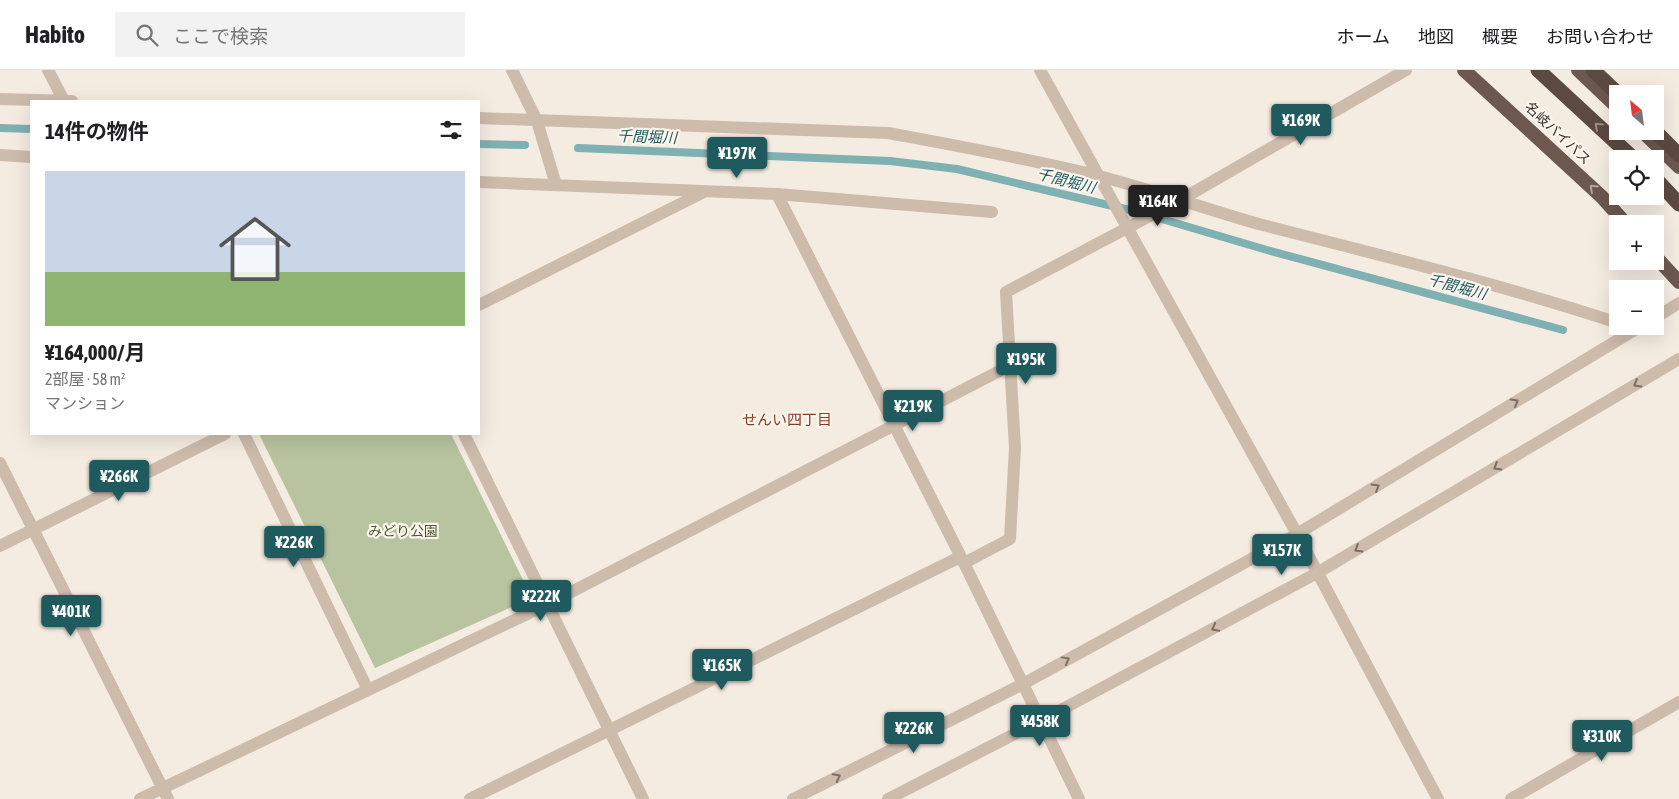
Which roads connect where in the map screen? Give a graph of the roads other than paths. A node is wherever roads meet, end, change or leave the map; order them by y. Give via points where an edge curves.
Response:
1 (48, 70) edge
2 (512, 70) edge
3 (1040, 70) edge
4 (1406, 70) edge
5 (1464, 70) edge
6 (1538, 70) edge
7 (1578, 70) edge
8 (1594, 70) edge
9 (1609, 85) edge
10 (0, 99) edge
11 (1609, 99) edge
12 (32, 100) edge
13 (63, 100) edge
14 (480, 118) edge
15 (537, 121) junction
16 (1651, 140) edge
17 (1664, 140) edge
18 (1624, 150) edge
19 (0, 155) edge
20 (1679, 155) edge
21 (30, 157) edge
22 (1679, 167) edge
23 (1098, 176) junction
24 (480, 182) edge
25 (556, 185) junction
26 (1664, 188) edge
27 (705, 191) junction
28 (777, 194) junction
29 (1182, 199) junction
30 (1679, 204) edge
31 (992, 212) dead end
32 (1617, 215) edge
33 (1127, 224) junction
34 (1664, 266) edge
35 (1679, 282) edge
36 (1679, 303) edge
37 (480, 304) edge
38 (1664, 312) edge
39 (1609, 320) edge
40 (1621, 335) edge
41 (1679, 359) edge
42 (1011, 365) junction
43 (894, 424) junction
44 (223, 435) edge
45 (244, 435) edge
46 (464, 435) edge
47 (0, 463) edge
48 (33, 530) junction
49 (1297, 534) junction
50 (0, 546) edge
51 (962, 560) junction
52 (1317, 573) junction
53 (548, 604) junction
54 (1023, 684) junction
55 (368, 690) junction
56 (1679, 702) edge
57 (1042, 720) junction
58 (610, 732) junction
59 (165, 794) edge
60 (140, 799) edge
61 (470, 799) edge
62 (643, 799) edge
63 (793, 799) edge
64 (888, 799) edge
65 (1079, 799) edge
66 (1438, 799) edge
67 (1510, 799) edge

1 - 13 street
2 - 15 street
3 - 23 street
4 - 29 street
32 -> 5 highway, 名岐バイパス
18 -> 6 highway
7 - 11 highway
8 - 9 highway
10 - 12 street
14 - 15 street
15 - 23 street via 888,133
15 - 25 street
16 - 22 highway
17 - 20 highway
19 - 21 street
23 - 29 street
23 - 33 street
24 - 25 street
25 - 27 street
26 - 30 highway
27 - 28 street
27 - 37 street
28 - 31 street
28 - 43 street
29 - 33 street
29 - 39 street via 1244,220 1551,301
33 - 42 street via 1006,292
33 - 49 street
34 - 35 highway
36 - 38 street
49 -> 40 street
41 -> 52 street
42 - 43 street
42 - 51 street via 1015,448 1010,539
43 - 51 street
43 - 53 street
44 - 48 street
45 - 55 street
46 - 53 street
47 - 48 street
48 - 50 street
48 - 59 street
49 - 52 street
54 -> 49 street
51 - 54 street
51 - 58 street
52 -> 57 street
52 - 66 street
53 - 55 street
53 - 58 street
54 - 57 street
63 -> 54 street
55 - 59 street
56 - 67 street
57 - 64 street
57 - 65 street
58 - 61 street
58 - 62 street
59 - 60 street

